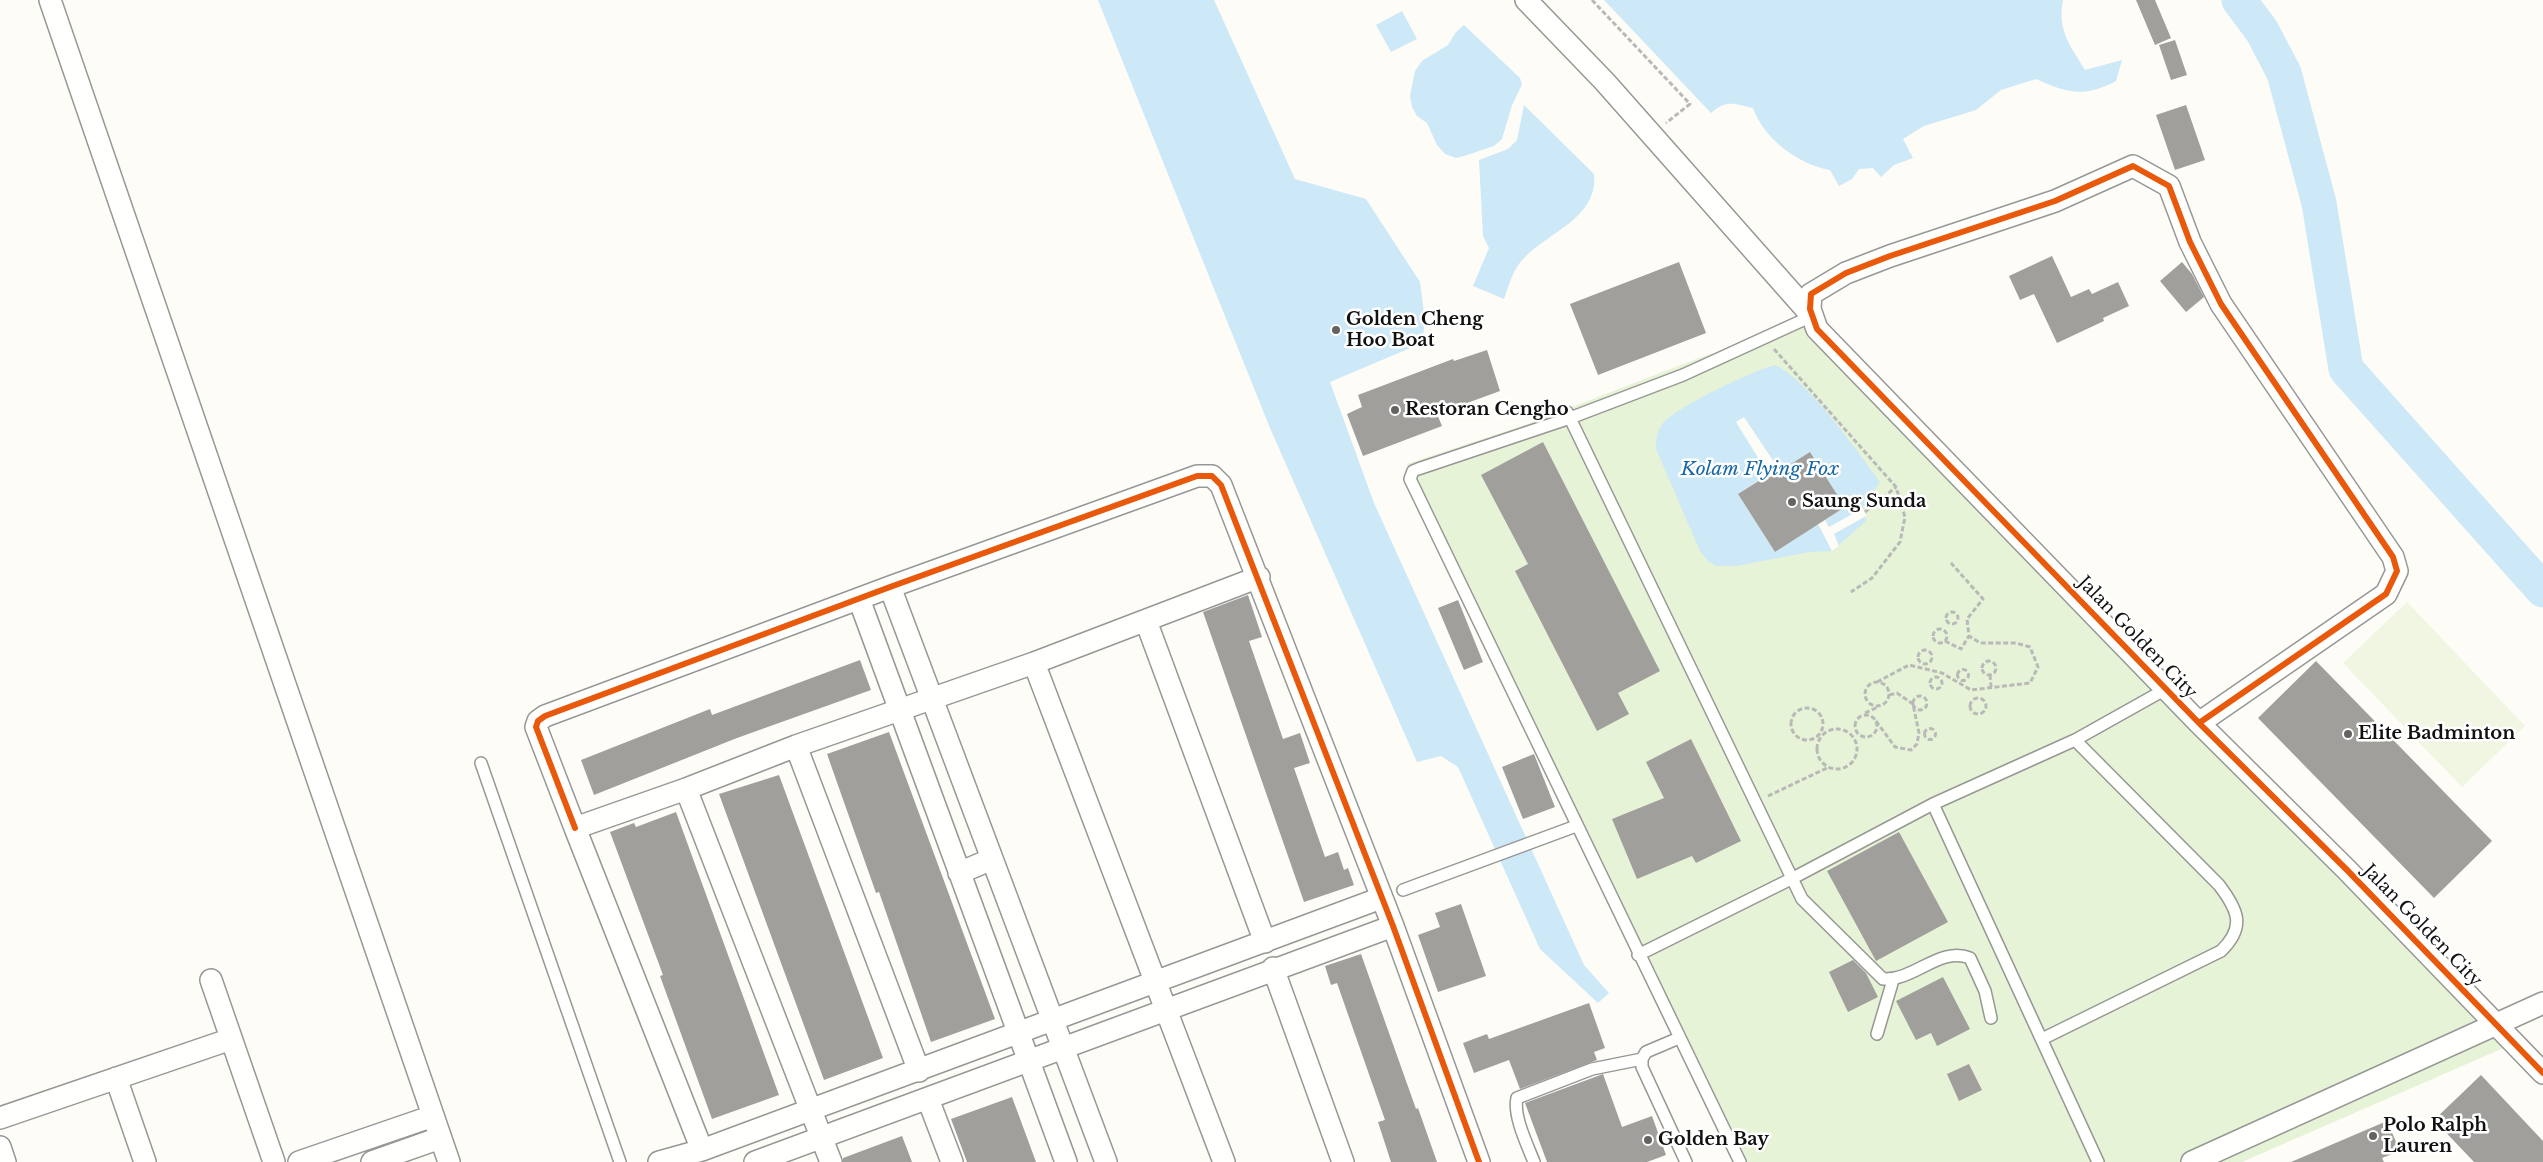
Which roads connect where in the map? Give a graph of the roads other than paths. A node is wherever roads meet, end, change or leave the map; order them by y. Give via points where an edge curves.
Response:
1 (50, 0) edge
2 (1526, 0) edge
3 (1815, 323) junction
4 (1568, 415) junction
5 (1259, 577) junction
6 (890, 587) junction
7 (859, 599) junction
8 (1146, 621) junction
9 (1034, 663) junction
10 (2166, 689) junction
11 (932, 698) junction
12 (899, 709) junction
13 (2199, 723) junction
14 (2075, 740) junction
15 (796, 746) junction
16 (481, 763) dead end
17 (686, 789) junction
18 (1934, 804) junction
19 (1576, 826) junction
20 (575, 828) junction
21 (992, 860) junction
22 (959, 873) junction
23 (1793, 878) junction
24 (1403, 890) dead end
25 (1381, 898) junction
26 (1393, 926) junction
27 (1265, 942) junction
28 (1638, 955) junction
29 (1273, 968) junction
30 (211, 980) dead end
31 (1893, 980) junction
32 (1156, 983) junction
33 (2543, 1003) edge
34 (1167, 1009) junction
35 (1991, 1018) dead end
36 (1052, 1021) junction
37 (2496, 1024) junction
38 (1019, 1034) junction
39 (1877, 1034) dead end
40 (231, 1038) junction
41 (1679, 1038) junction
42 (2042, 1039) junction
43 (1063, 1047) junction
44 (1642, 1059) junction
45 (1029, 1060) junction
46 (919, 1071) junction
47 (2543, 1073) edge
48 (116, 1078) junction
49 (928, 1099) junction
50 (812, 1110) junction
51 (433, 1116) junction
52 (0, 1118) edge
53 (440, 1138) junction
54 (822, 1138) junction
55 (0, 1146) edge
56 (702, 1150) junction
57 (5, 1162) edge
58 (145, 1162) edge
59 (274, 1162) edge
60 (299, 1162) edge
61 (372, 1162) edge
62 (448, 1162) edge
63 (620, 1162) edge
64 (659, 1162) edge
65 (755, 1162) edge
66 (831, 1162) edge
67 (952, 1162) edge
68 (1066, 1162) edge
69 (1106, 1162) edge
70 (1224, 1162) edge
71 (1343, 1162) edge
72 (1479, 1162) edge
73 (1534, 1162) edge
74 (1686, 1162) edge
75 (1740, 1162) edge
76 (2098, 1162) edge
77 (2192, 1162) edge

1 - 51 street
2 - 3 street, Jalan Golden City via 1652,134
3 - 4 lane via 1765,339 1683,375
3 - 10 street, Jalan Golden City
3 - 13 street via 1810,304 1812,294 1846,273 2055,201 2133,166 2169,186 2190,242 2221,304 2393,557 2397,570 2386,594
4 - 19 lane via 1411,474 1413,486
4 - 23 lane
5 - 6 street via 1221,485 1212,476 1197,476
5 - 8 street
5 - 25 street
6 - 7 street
6 - 11 street
7 - 12 street
7 - 20 street via 538,721 536,727
8 - 9 street
8 - 27 street
9 - 11 street
9 - 32 street
10 - 13 street, Jalan Golden City
10 - 14 lane
11 - 12 street
11 - 21 street
12 - 15 street
12 - 22 street
13 - 37 street, Jalan Golden City
14 - 18 lane
14 - 42 lane via 2219,886 2234,905 2238,923 2233,939 2221,951
15 - 17 street
15 - 46 street
16 - 63 lane
17 - 20 street
17 - 50 street
18 - 23 lane
18 - 42 lane
19 - 24 lane
19 - 28 lane
20 - 56 street
21 - 22 street
21 - 36 street
22 - 38 street
23 - 28 lane
23 - 31 lane via 1802,899 1883,979
25 - 26 street
25 - 27 street
26 - 29 street
26 - 72 street
27 - 32 street
28 - 41 lane
29 - 34 street
29 - 71 street
30 - 40 street
31 - 35 lane via 1949,955 1961,954 1970,958 1985,991
31 - 39 lane
32 - 34 street
32 - 36 street
33 - 37 street
34 - 43 street
34 - 70 street
36 - 38 street
36 - 43 street
37 - 47 street, Jalan Golden City
37 - 77 street
38 - 45 street
38 - 46 street
40 - 48 street
40 - 59 street
41 - 44 lane via 1646,1052
41 - 75 lane
42 - 76 lane
43 - 45 street
43 - 69 street
44 - 73 lane via 1592,1069 1517,1098 1518,1114
44 - 74 lane via 1642,1067
45 - 49 street
45 - 68 street
46 - 50 street
48 - 52 street
48 - 58 street
49 - 54 street
49 - 67 street
50 - 54 street
50 - 56 street
51 - 53 street
51 - 60 street
53 - 61 street
53 - 62 street
54 - 65 street
54 - 66 street
55 - 57 street
56 - 64 street

